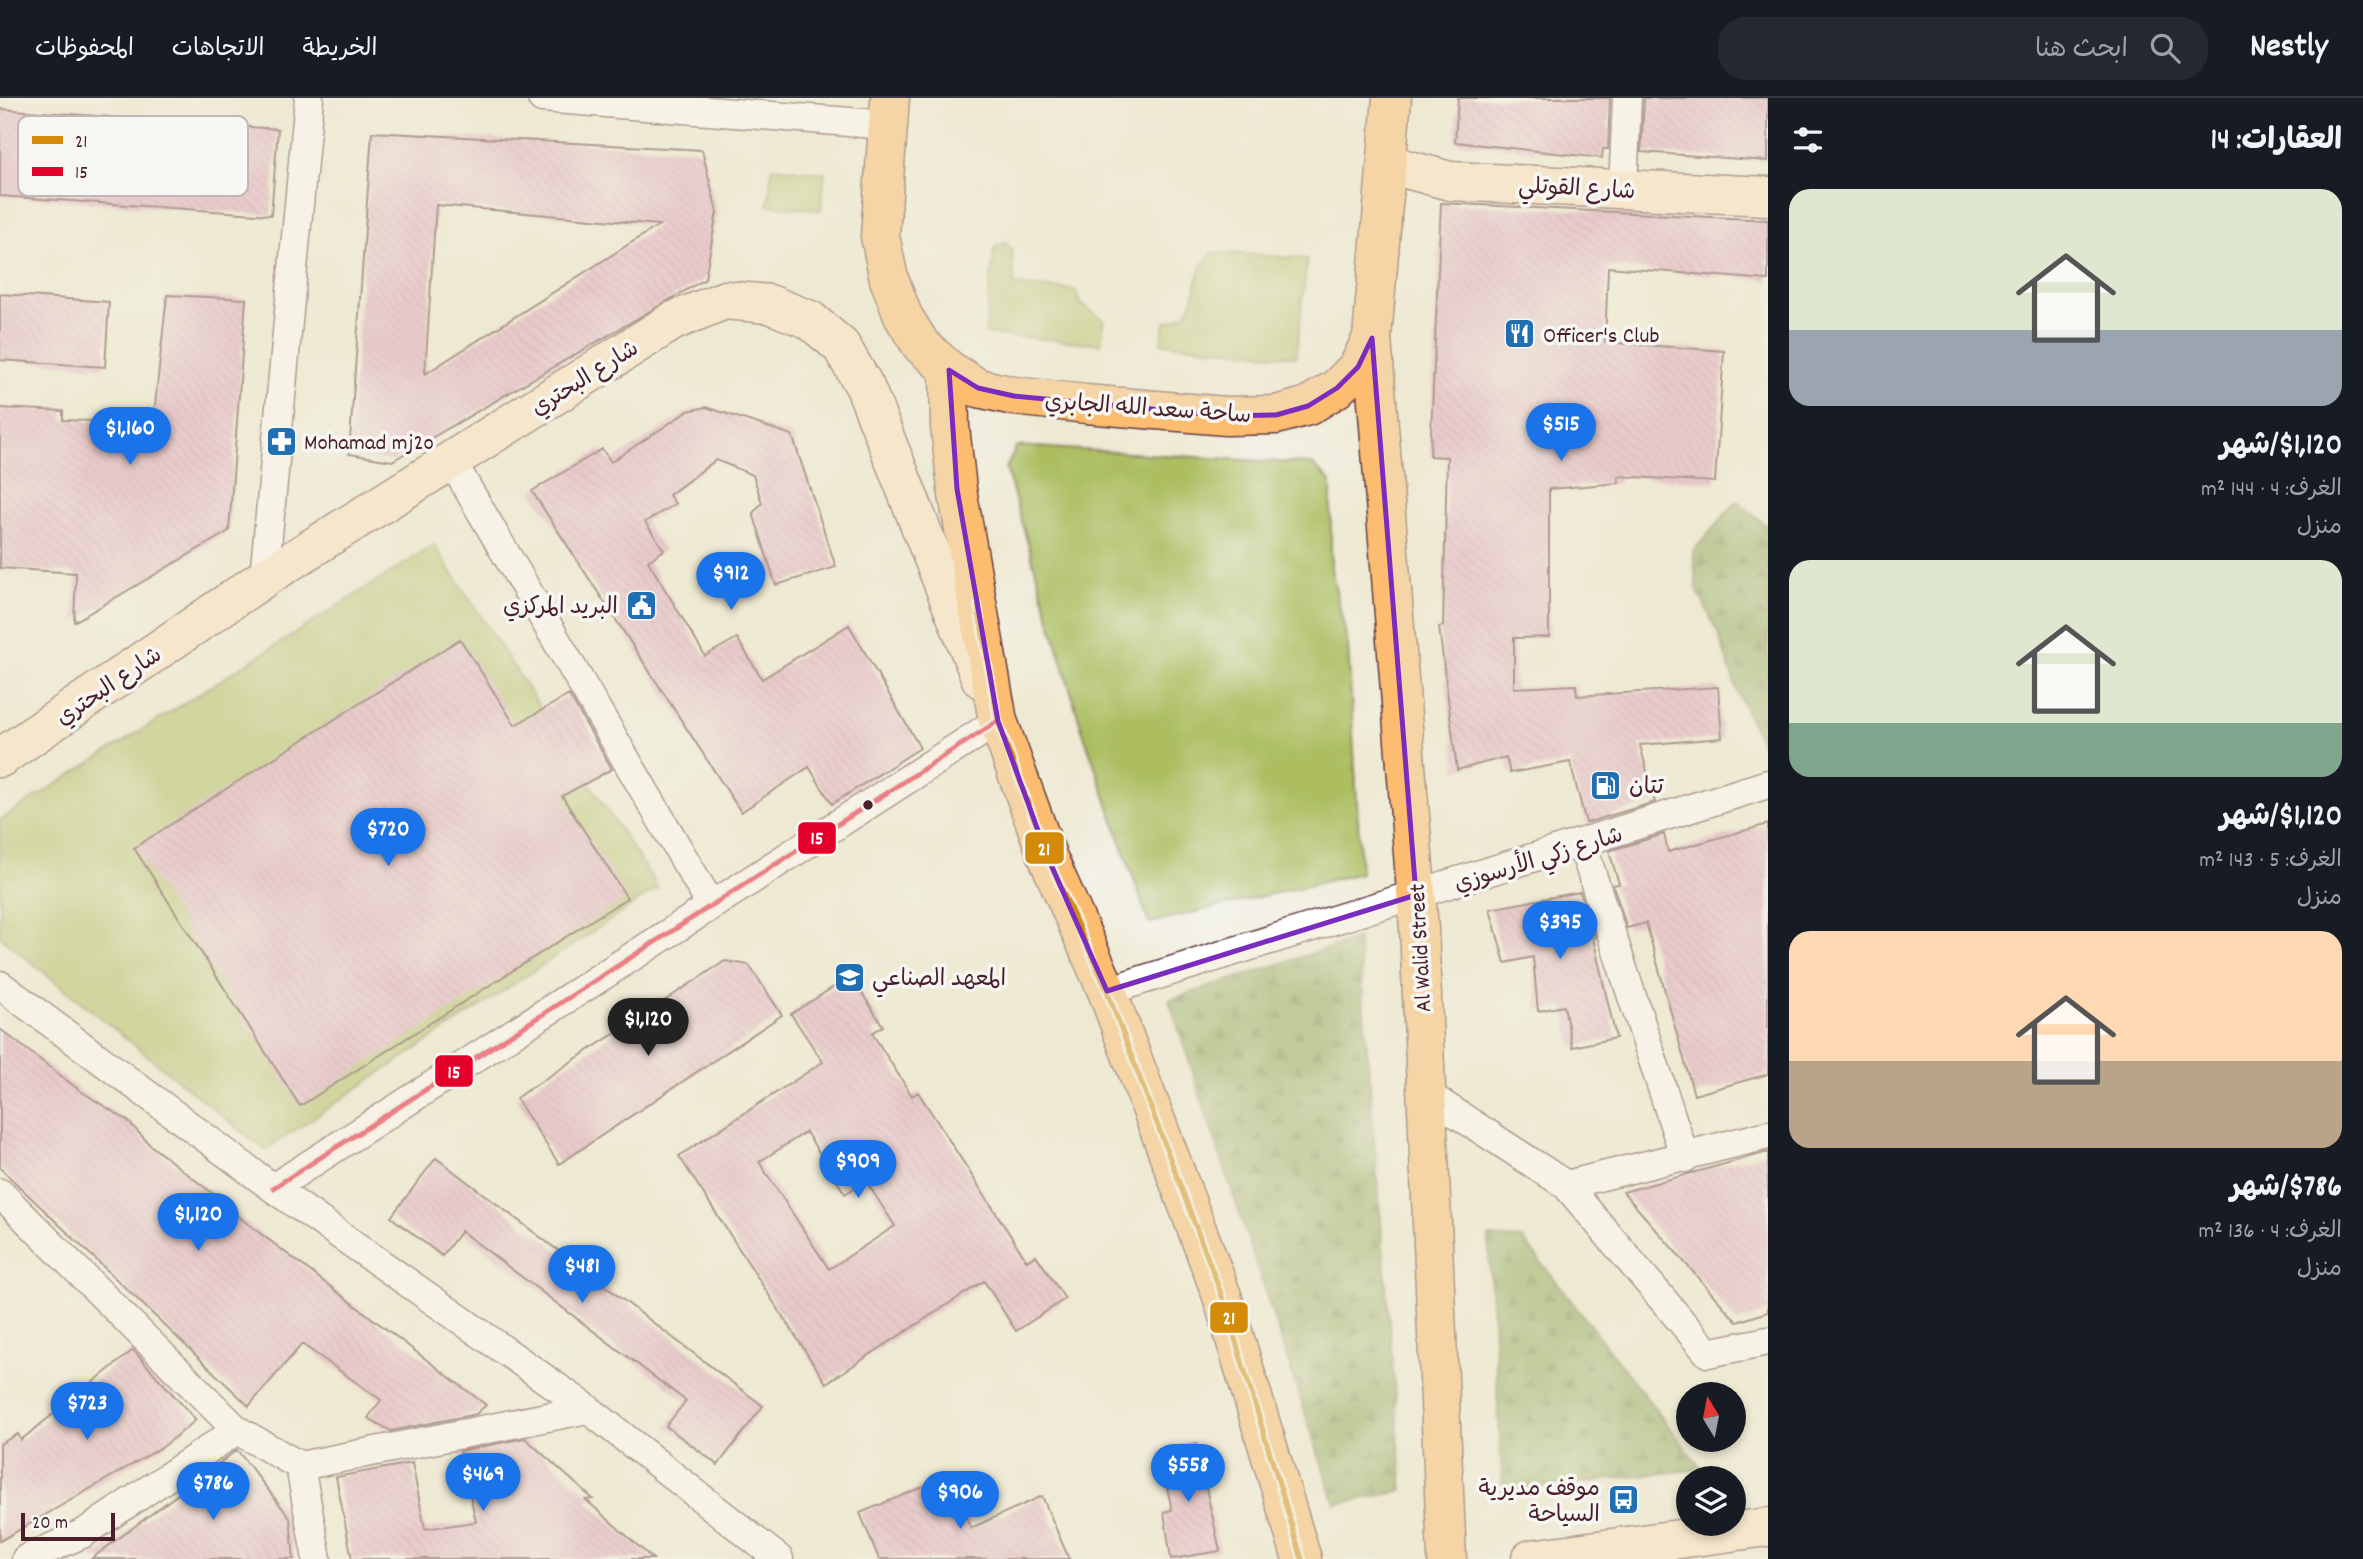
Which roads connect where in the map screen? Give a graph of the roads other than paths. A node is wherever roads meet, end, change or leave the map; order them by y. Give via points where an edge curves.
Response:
1 (309, 98) edge
2 (542, 98) edge
3 (1392, 98) edge
4 (1627, 98) edge
5 (889, 112) edge
6 (1388, 164) junction
7 (1623, 189) junction
8 (1768, 195) edge
9 (1372, 338) junction
10 (949, 370) junction
11 (451, 460) junction
12 (264, 578) junction
13 (998, 721) junction
14 (0, 758) edge
15 (1768, 784) edge
16 (1582, 844) junction
17 (1416, 895) junction
18 (711, 905) junction
19 (0, 985) edge
20 (1107, 991) junction
21 (1425, 1093) junction
22 (1768, 1135) edge
23 (1685, 1158) junction
24 (1566, 1185) junction
25 (273, 1188) junction
26 (0, 1193) edge
27 (1768, 1341) edge
28 (588, 1409) junction
29 (237, 1430) junction
30 (300, 1466) junction
31 (1768, 1527) edge
32 (26, 1559) edge
33 (317, 1559) edge
34 (779, 1559) edge
35 (1302, 1559) edge
36 (1447, 1559) edge
37 (1531, 1559) edge

1 - 12 street
2 - 5 street
3 - 6 main road, ساحة سعد الله الجابري
4 - 7 street
5 - 10 main road, ساحة سعد الله الجابري via 880,236 889,279 903,316 921,345
6 - 7 main road, شارع القوتلي via 1450,181
6 - 9 main road, ساحة سعد الله الجابري
7 - 8 main road, شارع القوتلي
9 - 10 main road, ساحة سعد الله الجابري via 1358,367 1337,388 1308,406 1276,415 1226,416 1014,396 978,388
9 - 17 main road, Al Walid Street
10 - 13 main road via 957,489
11 - 12 main road, شارع البحتري
11 - 13 main road, شارع البحتري via 673,321 724,300 769,304 810,320 841,346 865,387
11 - 18 street
12 - 14 main road, شارع البحتري
13 - 18 street
13 - 20 main road via 1048,858
15 - 16 street, شارع زكي الأرسوزي
16 - 17 street, شارع زكي الأرسوزي
16 - 23 street
17 - 20 street, شارع زكي الأرسوزي
17 - 21 main road, Al Walid Street
18 - 25 street
19 - 25 street
20 - 35 main road via 1222,1296
21 - 24 street
21 - 36 main road, Al Walid Street
22 - 23 street
23 - 24 street
24 - 27 street via 1708,1353
25 - 28 street
26 - 29 street
28 - 30 street
28 - 34 street
29 - 30 street
29 - 32 street via 84,1533
30 - 33 street
31 - 37 main road

